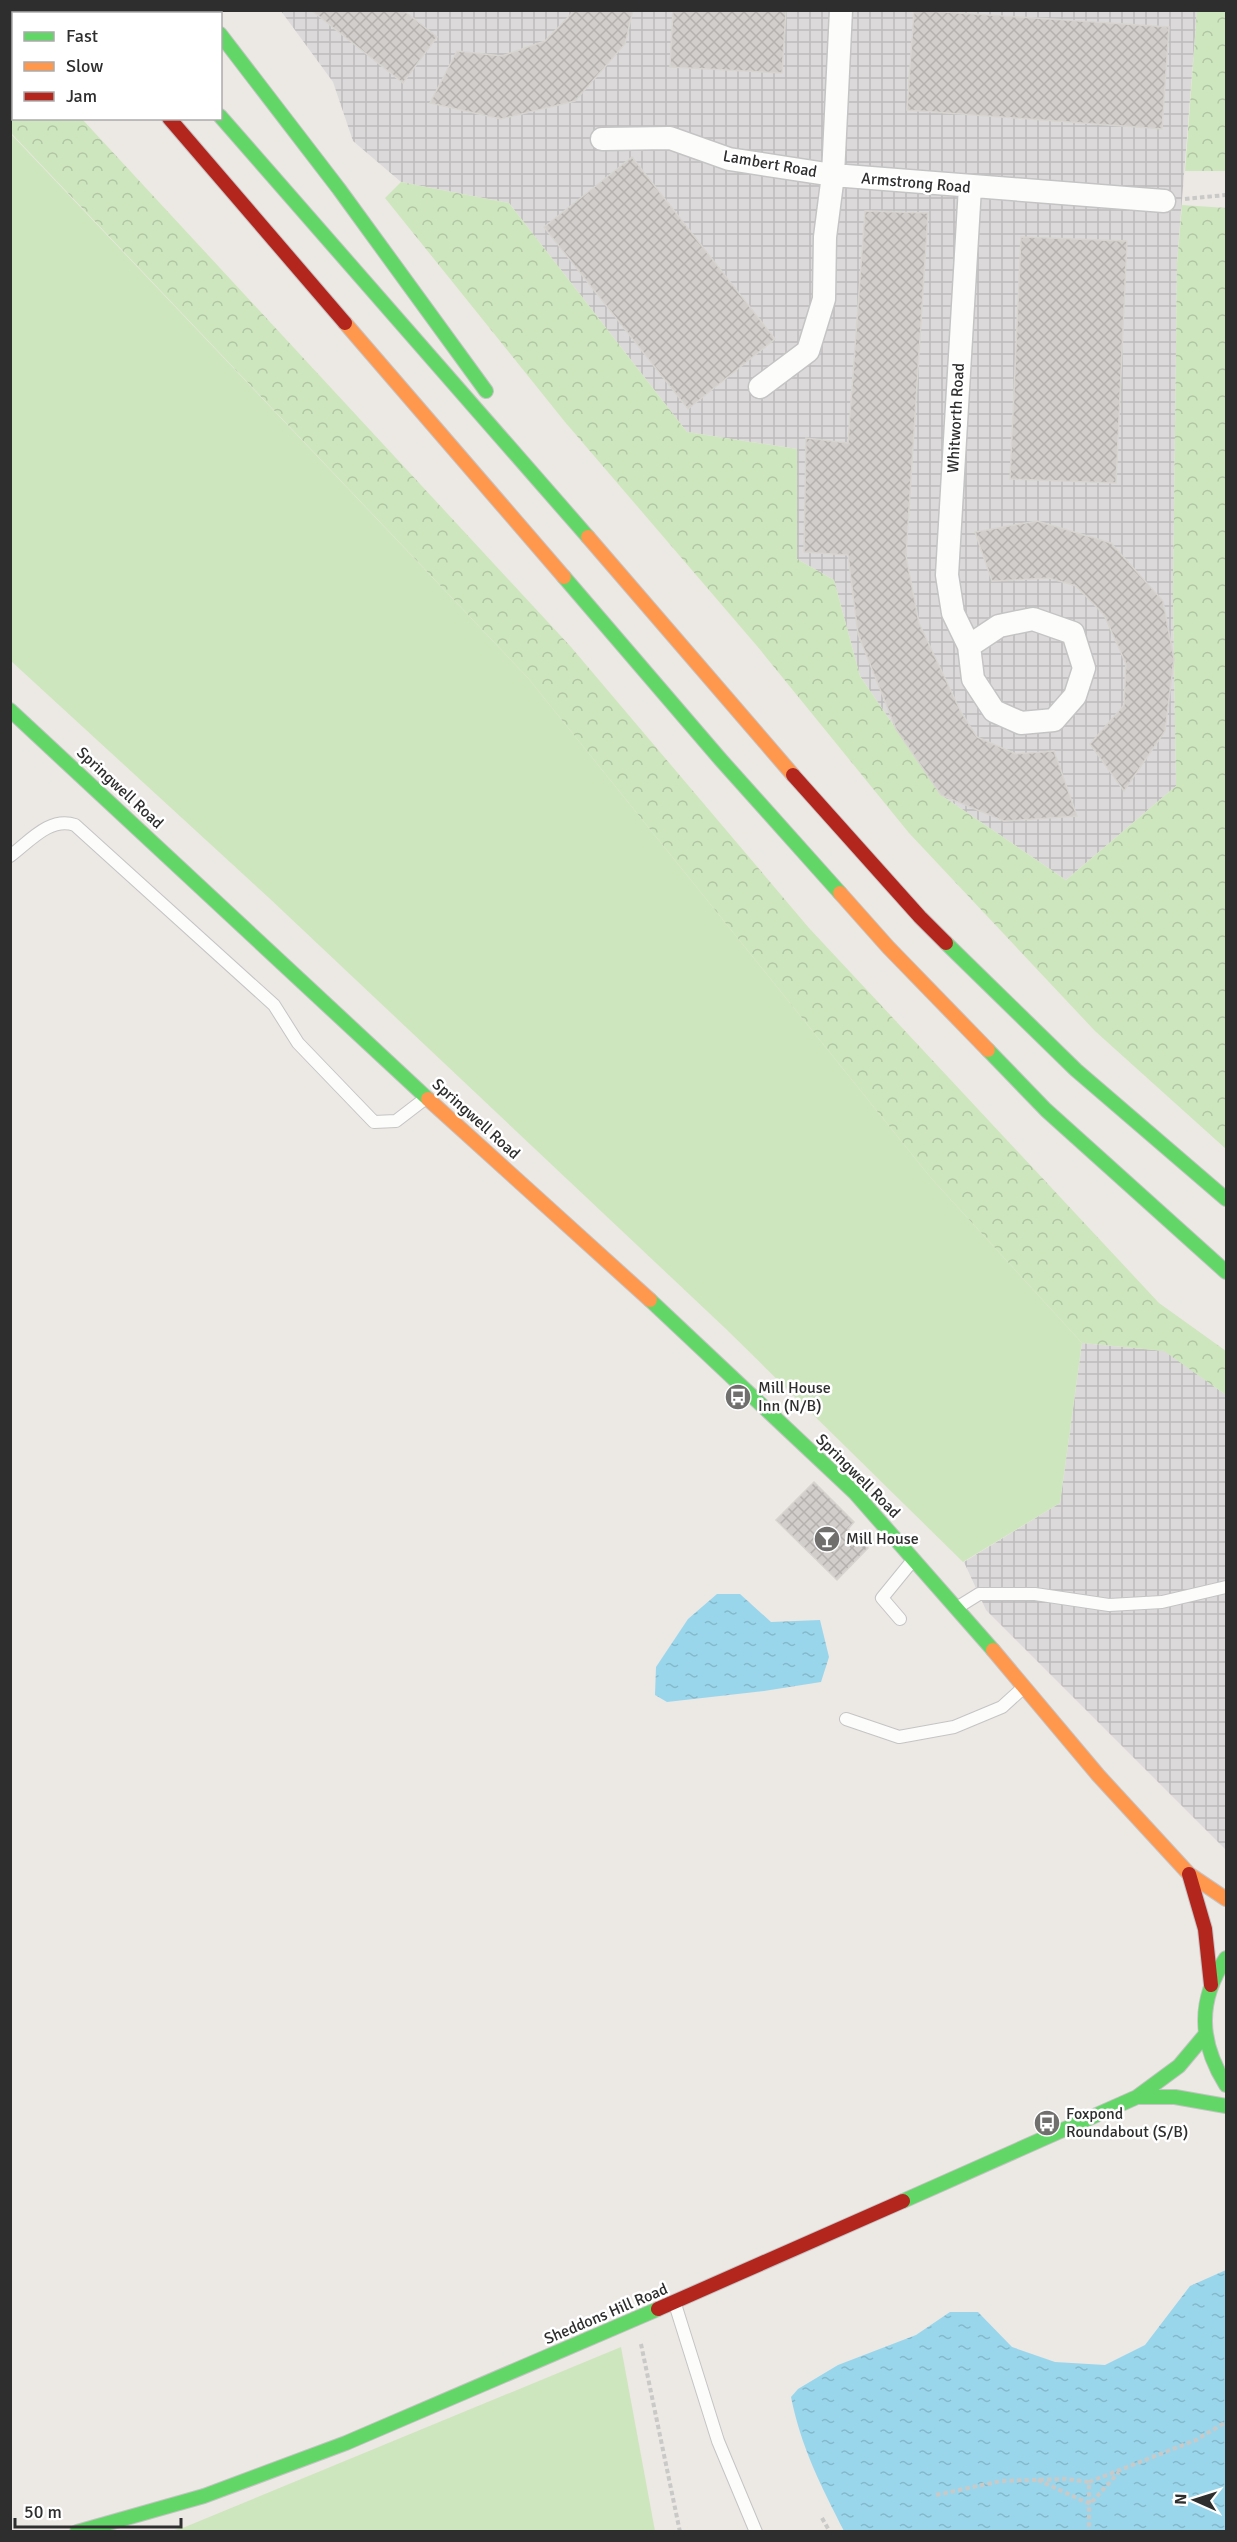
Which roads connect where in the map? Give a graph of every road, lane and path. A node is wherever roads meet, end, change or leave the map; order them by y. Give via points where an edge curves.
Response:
1 (841, 10) edge
2 (222, 37) edge
3 (222, 118) edge
4 (163, 123) edge
5 (602, 139) dead end
6 (833, 175) junction
7 (970, 188) junction
8 (1227, 195) edge
9 (1164, 201) joint
10 (760, 387) dead end
11 (494, 403) dead end
12 (514, 431) dead end
13 (610, 563) junction
14 (969, 646) junction
15 (10, 710) edge
16 (10, 856) edge
17 (426, 1097) junction
18 (1227, 1199) edge
19 (1227, 1272) edge
20 (914, 1558) junction
21 (1227, 1587) edge
22 (957, 1607) junction
23 (900, 1619) dead end
24 (1024, 1686) junction
25 (846, 1719) dead end
26 (1189, 1874) junction
27 (1227, 1899) edge
28 (1227, 1958) edge
29 (1211, 1985) junction
30 (1205, 2035) junction
31 (1227, 2085) edge
32 (1137, 2097) junction
33 (1227, 2106) edge
34 (675, 2302) junction
35 (636, 2319) junction
36 (1227, 2422) edge
37 (1121, 2469) junction
38 (1035, 2479) junction
39 (1089, 2482) junction
40 (936, 2495) dead end
41 (1090, 2504) junction
42 (822, 2518) dead end
43 (77, 2532) edge
44 (680, 2532) edge
45 (756, 2532) edge
46 (830, 2532) edge
47 (1089, 2532) edge

1 - 6 street
2 - 11 main road via 339,189
3 - 13 main road
4 - 19 main road via 270,233 713,751 888,947 1046,1110
5 - 6 street, Lambert Road via 670,138 729,159
6 - 7 street, Armstrong Road
6 - 10 street via 825,237 824,299 808,351
7 - 9 street, Armstrong Road
7 - 14 street, Whitworth Road via 947,574 953,613
8 - 9 path
12 - 13 main road
13 - 18 main road via 753,731 920,917 1076,1070
14 - 14 street, Whitworth Road via 999,626 1033,619 1073,633 1084,668 1075,696 1054,720 1021,723 994,711 973,679
15 - 17 main road, Springwell Road
16 - 17 lane via 52,824 75,825 273,1005 298,1043 374,1122 396,1121
17 - 20 main road, Springwell Road via 704,1349 855,1493
20 - 22 main road, Springwell Road
20 - 23 lane via 882,1598
21 - 22 lane via 1162,1602 1109,1605 1035,1594 979,1594
22 - 24 main road, Springwell Road
24 - 25 lane via 1002,1707 954,1727 899,1737
24 - 26 main road, Springwell Road
26 - 27 main road
26 - 29 main road via 1206,1926
28 - 29 main road
29 - 30 main road
30 - 31 main road via 1210,2058
30 - 32 main road via 1179,2066
32 - 33 main road via 1175,2097
32 - 34 main road, Sheddons Hill Road
34 - 35 main road, Sheddons Hill Road
34 - 45 lane via 718,2441
35 - 43 main road, Sheddons Hill Road via 346,2443 204,2496
35 - 44 path
36 - 37 path via 1196,2440
37 - 39 path
37 - 41 path
38 - 39 path
38 - 40 path via 1001,2481
38 - 41 path
39 - 41 path
41 - 47 path
42 - 46 path

